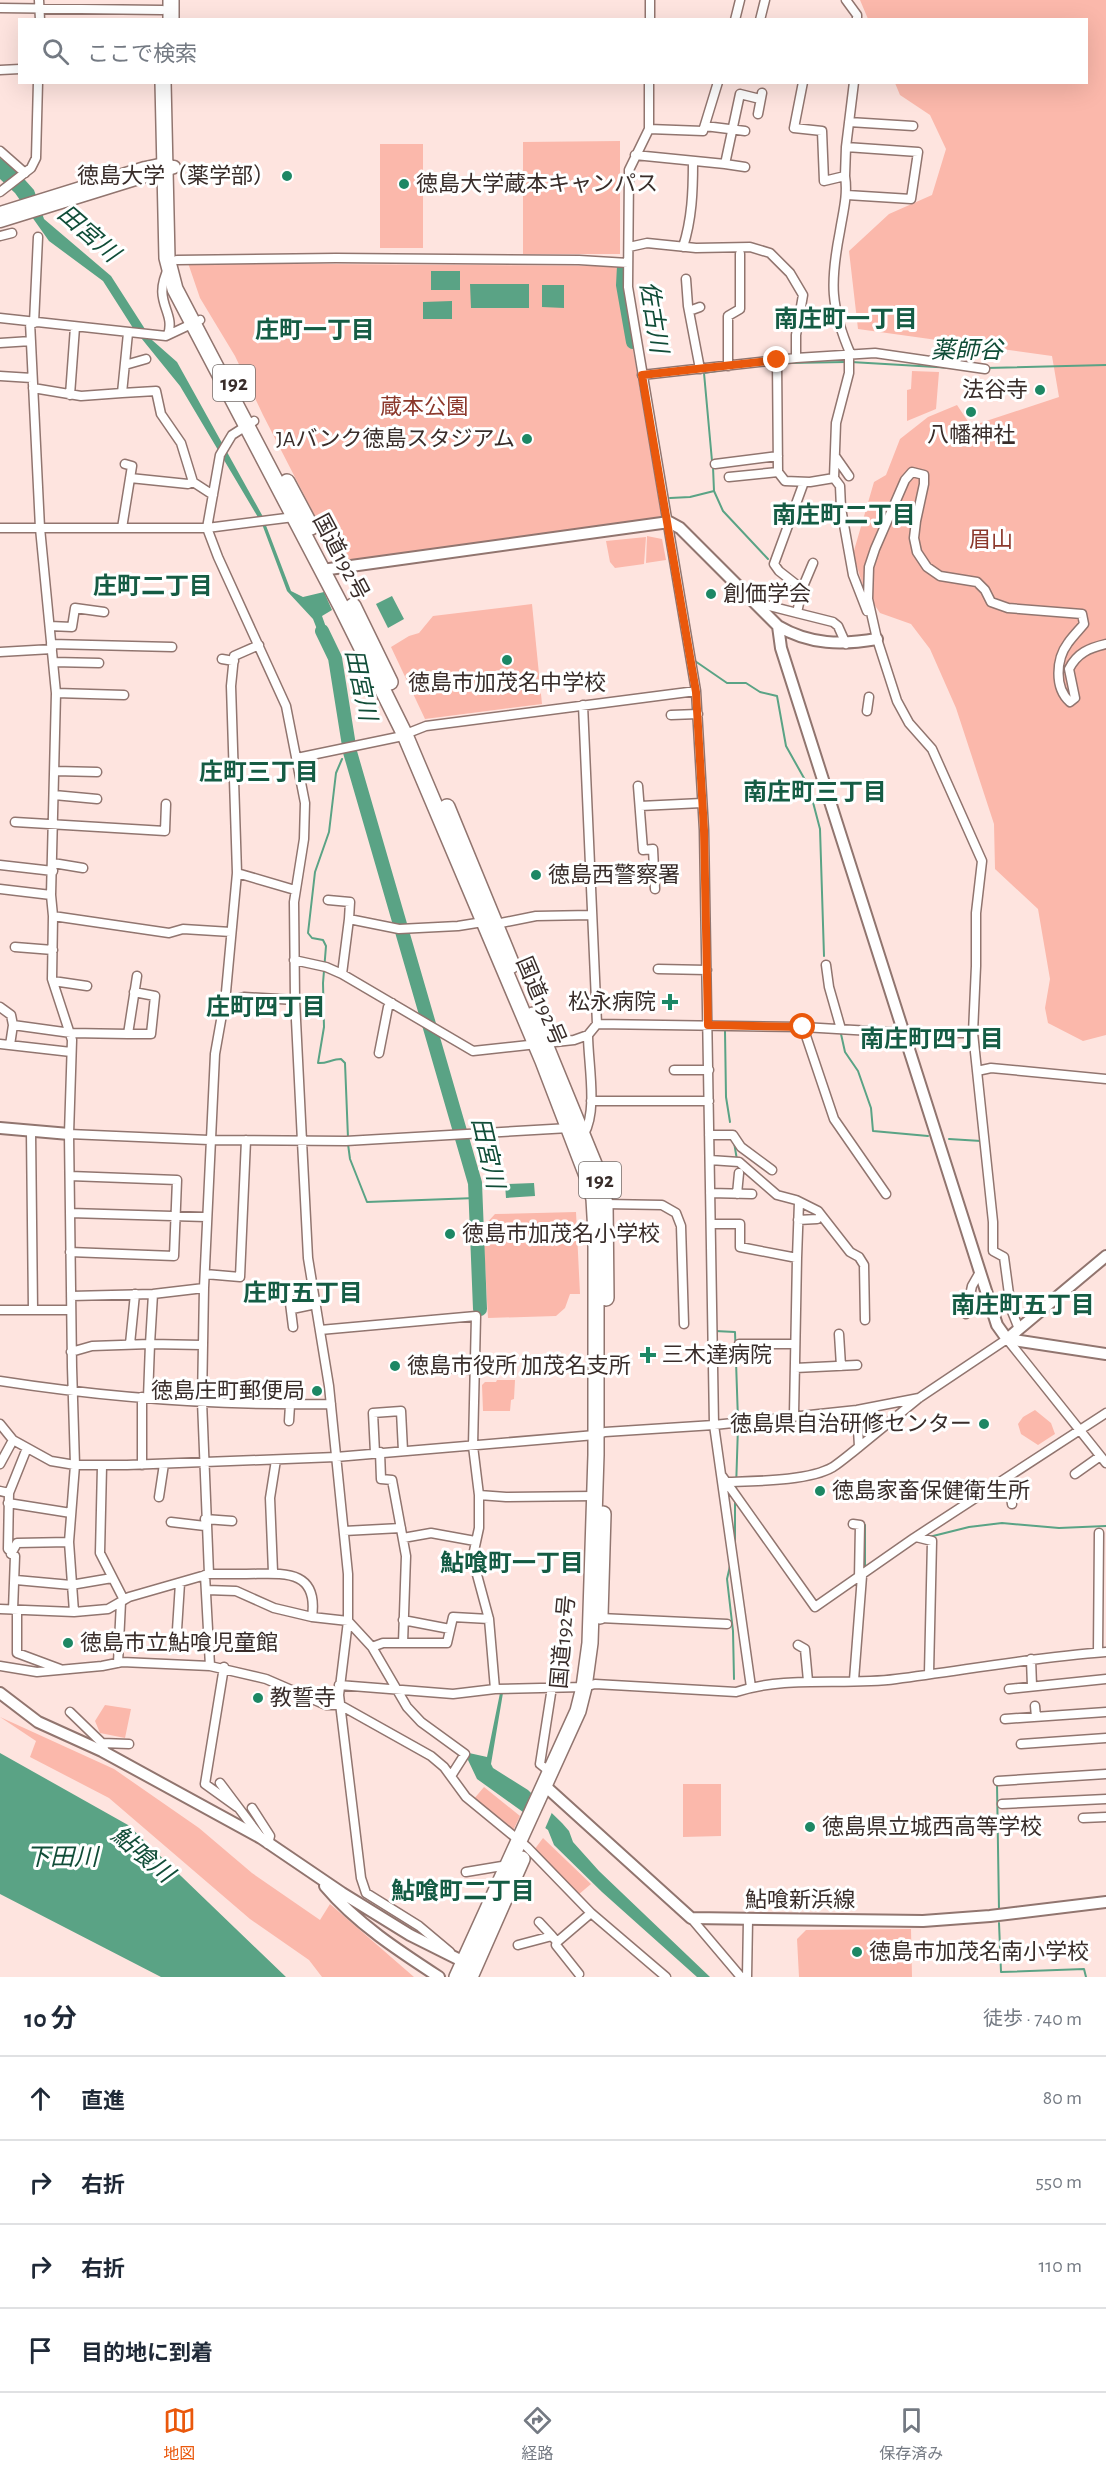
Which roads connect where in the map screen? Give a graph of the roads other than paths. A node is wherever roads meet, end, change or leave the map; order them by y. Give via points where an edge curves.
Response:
1 (147, 0) edge
2 (650, 0) edge
3 (740, 0) edge
4 (765, 0) edge
5 (846, 0) edge
6 (40, 3) edge
7 (0, 8) edge
8 (79, 8) junction
9 (163, 10) edge
10 (80, 18) edge
11 (650, 18) edge
12 (736, 18) edge
13 (760, 18) edge
14 (857, 18) edge
15 (0, 69) edge
16 (18, 69) edge
17 (38, 84) edge
18 (163, 84) edge
19 (172, 84) edge
20 (649, 84) edge
21 (717, 84) edge
22 (803, 84) edge
23 (854, 84) edge
24 (758, 114) dead end
25 (849, 122) junction
26 (705, 126) junction
27 (913, 126) dead end
28 (649, 129) junction
29 (732, 131) junction
30 (745, 131) dead end
31 (846, 147) junction
32 (0, 151) edge
33 (635, 155) junction
34 (693, 162) junction
35 (725, 164) junction
36 (168, 167) junction
37 (745, 167) dead end
38 (24, 174) junction
39 (845, 176) junction
40 (2, 191) edge
41 (847, 195) junction
42 (20, 212) junction
43 (0, 213) edge
44 (0, 221) edge
45 (12, 233) dead end
46 (0, 236) edge
47 (38, 237) dead end
48 (629, 247) junction
49 (683, 247) junction
50 (740, 254) dead end
51 (628, 262) junction
52 (173, 264) junction
53 (686, 279) dead end
54 (700, 307) dead end
55 (689, 311) junction
56 (0, 318) edge
57 (32, 322) junction
58 (196, 322) junction
59 (75, 327) junction
60 (132, 333) junction
61 (168, 335) junction
62 (31, 341) junction
63 (0, 343) edge
64 (850, 355) junction
65 (796, 358) junction
66 (146, 359) dead end
67 (777, 360) junction
68 (125, 365) junction
69 (728, 366) junction
70 (700, 369) junction
71 (985, 369) dead end
72 (642, 375) junction
73 (0, 376) edge
74 (32, 378) junction
75 (33, 388) junction
76 (122, 393) junction
77 (70, 395) junction
78 (250, 423) junction
79 (778, 456) junction
80 (835, 456) junction
81 (125, 464) dead end
82 (715, 464) dead end
83 (778, 472) junction
84 (849, 476) dead end
85 (729, 477) dead end
86 (130, 478) junction
87 (834, 478) junction
88 (193, 482) junction
89 (804, 482) junction
90 (213, 495) junction
91 (294, 517) junction
92 (669, 522) junction
93 (0, 528) edge
94 (40, 528) junction
95 (122, 528) junction
96 (207, 528) junction
97 (813, 563) dead end
98 (327, 569) junction
99 (802, 589) junction
100 (754, 602) junction
101 (104, 612) dead end
102 (797, 613) junction
103 (50, 626) junction
104 (778, 626) junction
105 (876, 634) junction
106 (846, 644) junction
107 (1106, 644) edge
108 (259, 645) junction
109 (52, 647) junction
110 (172, 647) dead end
111 (0, 652) edge
112 (222, 659) dead end
113 (234, 661) junction
114 (53, 662) junction
115 (99, 663) dead end
116 (696, 692) junction
117 (56, 693) junction
118 (124, 695) dead end
119 (869, 697) dead end
120 (583, 705) junction
121 (867, 711) dead end
122 (698, 714) junction
123 (671, 715) dead end
124 (410, 733) junction
125 (297, 758) junction
126 (55, 771) junction
127 (98, 772) dead end
128 (638, 786) dead end
129 (54, 795) junction
130 (97, 799) dead end
131 (702, 802) junction
132 (166, 804) dead end
133 (640, 806) junction
134 (15, 822) dead end
135 (54, 826) junction
136 (0, 865) edge
137 (53, 867) junction
138 (84, 868) dead end
139 (237, 873) junction
140 (0, 889) edge
141 (655, 889) dead end
142 (295, 890) junction
143 (51, 895) junction
144 (328, 900) dead end
145 (592, 915) junction
146 (53, 916) junction
147 (349, 919) junction
148 (490, 923) junction
149 (231, 932) junction
150 (15, 947) dead end
151 (53, 950) junction
152 (294, 960) junction
153 (826, 965) dead end
154 (658, 969) dead end
155 (707, 970) junction
156 (342, 974) junction
157 (137, 976) dead end
158 (53, 981) junction
159 (87, 986) dead end
160 (134, 992) junction
161 (295, 1000) junction
162 (224, 1002) junction
163 (392, 1003) junction
164 (0, 1007) edge
165 (597, 1024) junction
166 (13, 1025) junction
167 (708, 1025) junction
168 (803, 1027) junction
169 (841, 1029) junction
170 (71, 1033) junction
171 (904, 1033) junction
172 (973, 1033) junction
173 (128, 1034) junction
174 (588, 1035) junction
175 (540, 1043) junction
176 (0, 1044) edge
177 (10, 1045) junction
178 (71, 1052) junction
179 (379, 1053) dead end
180 (674, 1070) dead end
181 (709, 1070) junction
182 (977, 1071) junction
183 (1106, 1079) edge
184 (591, 1101) junction
185 (709, 1101) junction
186 (0, 1128) edge
187 (577, 1131) junction
188 (30, 1132) junction
189 (69, 1134) junction
190 (710, 1135) junction
191 (209, 1140) junction
192 (246, 1140) junction
193 (302, 1141) junction
194 (710, 1160) junction
195 (772, 1170) dead end
196 (739, 1173) dead end
197 (70, 1176) junction
198 (710, 1193) junction
199 (737, 1194) junction
200 (752, 1194) dead end
201 (886, 1194) dead end
202 (799, 1202) junction
203 (605, 1204) junction
204 (70, 1213) junction
205 (175, 1216) junction
206 (206, 1217) junction
207 (817, 1219) dead end
208 (798, 1220) junction
209 (711, 1224) junction
210 (70, 1252) junction
211 (1106, 1256) edge
212 (797, 1257) junction
213 (980, 1272) junction
214 (205, 1274) junction
215 (288, 1287) dead end
216 (204, 1288) junction
217 (135, 1294) junction
218 (153, 1294) junction
219 (71, 1296) junction
220 (316, 1304) junction
221 (292, 1309) junction
222 (0, 1310) edge
223 (33, 1310) junction
224 (71, 1310) junction
225 (966, 1314) dead end
226 (866, 1320) dead end
227 (684, 1324) dead end
228 (293, 1327) dead end
229 (1019, 1329) junction
230 (320, 1330) junction
231 (838, 1334) dead end
232 (1006, 1339) junction
233 (130, 1344) junction
234 (150, 1344) junction
235 (740, 1344) dead end
236 (795, 1344) junction
237 (202, 1345) junction
238 (72, 1352) junction
239 (1106, 1354) edge
240 (857, 1365) dead end
241 (841, 1366) junction
242 (428, 1367) dead end
243 (795, 1368) junction
244 (474, 1370) junction
245 (0, 1380) edge
246 (73, 1392) junction
247 (145, 1397) junction
248 (919, 1398) junction
249 (202, 1401) junction
250 (330, 1404) junction
251 (290, 1405) junction
252 (857, 1410) junction
253 (1106, 1413) edge
254 (794, 1416) junction
255 (289, 1422) dead end
256 (0, 1424) edge
257 (714, 1425) junction
258 (1079, 1431) junction
259 (600, 1434) junction
260 (13, 1440) junction
261 (473, 1446) junction
262 (859, 1447) junction
263 (27, 1448) junction
264 (403, 1450) junction
265 (377, 1452) junction
266 (336, 1457) junction
267 (276, 1460) junction
268 (1103, 1460) edge
269 (204, 1462) junction
270 (0, 1464) edge
271 (164, 1464) junction
272 (75, 1465) junction
273 (142, 1465) junction
274 (102, 1466) junction
275 (721, 1474) junction
276 (1075, 1474) dead end
277 (1009, 1478) junction
278 (734, 1486) junction
279 (5, 1492) edge
280 (479, 1495) junction
281 (594, 1496) junction
282 (159, 1497) dead end
283 (8, 1503) junction
284 (1012, 1504) dead end
285 (71, 1513) junction
286 (232, 1521) dead end
287 (171, 1522) dead end
288 (205, 1522) junction
289 (853, 1524) dead end
290 (401, 1528) junction
291 (344, 1531) junction
292 (1099, 1533) dead end
293 (916, 1537) junction
294 (403, 1538) junction
295 (475, 1540) junction
296 (69, 1542) junction
297 (7, 1551) edge
298 (273, 1572) junction
299 (207, 1574) junction
300 (860, 1577) junction
301 (112, 1578) junction
302 (16, 1580) junction
303 (180, 1583) junction
304 (71, 1585) junction
305 (207, 1590) junction
306 (122, 1601) junction
307 (0, 1609) edge
308 (15, 1610) junction
309 (74, 1612) junction
310 (312, 1617) junction
311 (600, 1618) junction
312 (489, 1619) junction
313 (403, 1620) junction
314 (348, 1621) junction
315 (727, 1624) dead end
316 (450, 1629) junction
317 (177, 1630) dead end
318 (403, 1643) junction
319 (798, 1645) dead end
320 (372, 1647) junction
321 (1102, 1652) edge
322 (1031, 1659) junction
323 (118, 1663) junction
324 (0, 1665) edge
325 (210, 1666) junction
326 (224, 1667) junction
327 (62, 1670) junction
328 (929, 1673) junction
329 (1106, 1679) edge
330 (854, 1680) junction
331 (808, 1681) junction
332 (339, 1685) junction
333 (589, 1685) junction
334 (1032, 1686) junction
335 (552, 1687) junction
336 (751, 1687) junction
337 (495, 1689) junction
338 (1009, 1689) dead end
339 (396, 1690) junction
340 (0, 1693) edge
341 (340, 1705) junction
342 (1035, 1706) dead end
343 (70, 1712) dead end
344 (1106, 1712) edge
345 (1036, 1717) junction
346 (1005, 1719) dead end
347 (1106, 1738) edge
348 (129, 1744) dead end
349 (1021, 1744) dead end
350 (104, 1747) junction
351 (1106, 1774) edge
352 (450, 1776) junction
353 (998, 1781) dead end
354 (220, 1783) dead end
355 (547, 1789) junction
356 (1106, 1799) edge
357 (1002, 1804) dead end
358 (237, 1807) junction
359 (252, 1808) dead end
360 (1106, 1817) edge
361 (1083, 1818) dead end
362 (265, 1841) junction
363 (523, 1845) junction
364 (508, 1865) junction
365 (466, 1872) dead end
366 (316, 1877) junction
367 (1106, 1902) edge
368 (591, 1913) junction
369 (691, 1918) junction
370 (748, 1920) junction
371 (539, 1922) dead end
372 (554, 1939) junction
373 (518, 1945) dead end
374 (466, 1970) edge
375 (579, 1974) dead end
376 (439, 1977) edge
377 (666, 1977) edge
378 (741, 1977) edge
379 (747, 1977) edge

1 - 9 street
2 - 11 street
3 - 12 street
4 - 13 street
5 - 14 street
6 - 7 street
6 - 8 street
8 - 9 street
8 - 10 street
15 - 16 street
17 - 38 street via 38,151 34,164
18 - 36 highway, 国道192号 / 192
19 - 36 highway, 国道192号 / 192
20 - 28 street
21 - 26 street
22 - 39 street via 794,128 822,130 824,181
23 - 25 street
24 - 29 street via 761,96 740,94
25 - 27 street
25 - 31 street
26 - 28 street via 703,131
26 - 29 street
28 - 33 street
29 - 30 street
29 - 35 street
31 - 39 street
31 - 41 street via 918,152 911,199
32 - 38 street
33 - 34 street
33 - 48 street via 629,170
34 - 35 street
34 - 49 street via 693,200
35 - 37 street
36 - 42 main road
36 - 52 highway, 国道192号 / 192
38 - 40 street
39 - 41 street
41 - 64 street via 834,267 833,297 839,329
42 - 43 main road
42 - 44 main road
45 - 46 street
47 - 57 street
48 - 49 street via 647,243
48 - 51 street
49 - 65 street via 750,247 770,253 790,273 803,295 795,335
50 - 69 street via 740,309 728,316
51 - 52 street via 336,258
51 - 72 street via 628,287
52 - 58 highway, 国道192号 / 192
52 - 61 street via 161,282 170,321
53 - 55 street
54 - 55 street
55 - 70 street
56 - 57 street
57 - 59 street
57 - 62 street
58 - 61 street
58 - 78 highway, 国道192号 / 192
59 - 60 street
59 - 77 street
60 - 61 street
60 - 68 street
62 - 63 street
62 - 74 street
64 - 65 street
64 - 71 street via 875,353
64 - 80 street via 836,423
65 - 67 street
66 - 68 street
67 - 69 street
67 - 79 street
68 - 76 street
69 - 70 street
70 - 72 street
72 - 92 street
73 - 74 street
74 - 75 street
75 - 77 street
75 - 94 street
76 - 77 street
76 - 88 street via 156,391 161,414 181,443
78 - 90 street via 225,443
78 - 91 highway, 国道192号 / 192
78 - 98 highway, 国道192号 / 192
79 - 82 street
79 - 83 street
80 - 84 street
80 - 87 street
81 - 86 street via 132,466
83 - 85 street
83 - 89 street via 785,481
86 - 88 street
86 - 95 street
87 - 89 street
87 - 105 street via 840,486 853,576
88 - 90 street
89 - 99 street via 774,564
90 - 96 street
91 - 96 street
91 - 98 highway, 国道192号 / 192
92 - 98 street
92 - 100 street via 680,528
92 - 116 street
93 - 94 street
94 - 95 street
94 - 103 street
95 - 96 street
96 - 108 street
97 - 99 street
98 - 124 highway, 国道192号 / 192
99 - 102 street
100 - 102 street
100 - 104 street
101 - 103 street via 75,608 72,627
102 - 106 street via 833,622
103 - 109 street
104 - 106 street via 804,638
104 - 171 street
105 - 106 street
105 - 107 street via 868,599 869,567 880,535 912,472 924,475 914,538 927,567 940,576 977,582 991,602 1008,608 1082,614 1084,624 1067,644 1059,663 1060,686 1070,702 1076,698 1069,669 1074,660 1089,648
105 - 172 street via 897,701 909,723 932,749 982,861 976,913
108 - 113 street via 234,656
108 - 125 street via 286,706
109 - 110 street
109 - 111 street
109 - 114 street
112 - 113 street
113 - 139 street via 231,686
114 - 115 street
114 - 117 street
116 - 120 street
116 - 122 street
117 - 118 street
117 - 126 street
119 - 121 street
120 - 124 street via 426,726
120 - 145 street
122 - 123 street
122 - 131 street
124 - 125 street
124 - 148 highway, 国道192号 / 192
125 - 142 street via 305,803 304,839
126 - 127 street
126 - 129 street
128 - 133 street
129 - 130 street
129 - 135 street
131 - 133 street
131 - 155 street
132 - 135 street via 165,831
133 - 141 street via 643,850 653,849
134 - 135 street
135 - 137 street
136 - 137 street
137 - 138 street
137 - 143 street
139 - 142 street
139 - 149 street
140 - 143 street
142 - 152 street
143 - 146 street
144 - 147 street via 350,902
145 - 148 street via 536,916
145 - 165 street
146 - 149 street via 169,933 183,929
146 - 151 street
147 - 148 street via 402,929
147 - 156 street
148 - 175 highway, 国道192号 / 192
149 - 162 street
150 - 151 street
151 - 158 street
152 - 156 street
152 - 161 street
153 - 169 street
154 - 155 street
155 - 167 street
156 - 163 street
157 - 160 street
158 - 159 street
158 - 170 street
160 - 173 street
160 - 173 street via 155,996 151,1034
161 - 162 street via 244,997
161 - 193 street
162 - 191 street via 215,1054
163 - 175 street via 473,1052
163 - 179 street
164 - 166 street via 11,1015
165 - 167 street
165 - 174 street
166 - 170 street
166 - 177 street
167 - 168 street
167 - 181 street
168 - 169 street
168 - 201 street via 834,1119
169 - 171 street
170 - 173 street
170 - 178 street
171 - 172 street
171 - 213 street
172 - 182 street
174 - 175 street
174 - 184 street
175 - 187 highway, 国道192号 / 192
176 - 177 street
177 - 178 street
178 - 189 street
180 - 181 street
181 - 185 street
182 - 183 street via 991,1068
182 - 229 street via 993,1251 1005,1257 1011,1309
184 - 185 street
184 - 187 street via 589,1125
185 - 190 street
186 - 188 street
187 - 193 street
187 - 203 highway, 国道192号 / 192 via 599,1176
187 - 259 highway, 国道192号 / 192 via 594,1199
188 - 189 street
188 - 223 street
189 - 191 street
189 - 197 street
190 - 194 street
190 - 195 street via 734,1135 741,1147
191 - 192 street
191 - 206 street
192 - 193 street
192 - 214 street via 240,1277
193 - 220 street via 309,1258
194 - 198 street
194 - 202 street via 739,1162 777,1195
196 - 199 street
197 - 204 street
197 - 205 street via 177,1180
198 - 199 street
198 - 209 street
199 - 200 street
202 - 208 street
202 - 226 street via 818,1211 850,1252 860,1257 864,1265
203 - 227 street via 662,1205 676,1214 681,1226
203 - 259 highway, 国道192号 / 192 via 607,1264
204 - 205 street
204 - 210 street
205 - 206 street
205 - 210 street via 174,1256
206 - 214 street
207 - 208 street
208 - 212 street
209 - 212 street via 740,1224 740,1247
209 - 257 street
210 - 219 street
211 - 229 street
212 - 236 street
213 - 225 street via 972,1286
213 - 232 street via 997,1325
214 - 216 street
215 - 221 street
216 - 218 street
216 - 237 street
217 - 218 street
217 - 219 street
217 - 233 street
218 - 234 street
219 - 224 street
220 - 221 street
220 - 230 street
221 - 228 street
222 - 223 street
223 - 224 street
224 - 238 street
229 - 232 street
230 - 244 street via 476,1317
230 - 250 street
231 - 241 street
232 - 239 street
232 - 248 street
232 - 258 street
233 - 234 street
233 - 238 street via 92,1346
234 - 237 street
234 - 247 street
235 - 236 street
236 - 243 street
237 - 249 street
238 - 246 street
240 - 241 street
241 - 243 street
242 - 244 street
243 - 254 street
244 - 261 street
245 - 246 street
246 - 247 street
246 - 272 street
247 - 249 street
247 - 273 street
248 - 252 street
248 - 262 street
249 - 251 street
249 - 269 street
250 - 251 street
250 - 266 street
251 - 255 street
252 - 254 street
252 - 262 street
253 - 258 street
254 - 257 street
256 - 260 street
257 - 259 street
257 - 275 street
258 - 268 street
258 - 277 street
259 - 261 street
259 - 281 highway, 国道192号 / 192
259 - 311 highway, 国道192号 / 192
260 - 263 street
260 - 270 street
261 - 264 street
261 - 280 street
262 - 278 street via 832,1468
263 - 272 street via 51,1461
263 - 279 street
264 - 265 street
264 - 265 street via 401,1411 373,1413
265 - 266 street
265 - 290 street via 381,1479 392,1480
266 - 267 street
266 - 291 street
267 - 269 street
267 - 298 street via 270,1498
268 - 276 street
269 - 271 street
269 - 288 street
271 - 273 street
271 - 282 street
272 - 274 street
272 - 285 street
273 - 274 street
274 - 301 street via 100,1553
275 - 278 street
275 - 336 street
277 - 284 street
277 - 293 street
278 - 300 street via 815,1607
279 - 283 street
280 - 281 street
280 - 295 street
281 - 333 highway, 国道192号 / 192
283 - 285 street
283 - 297 street
285 - 296 street
286 - 288 street
287 - 288 street
288 - 299 street
289 - 300 street via 860,1525
290 - 291 street
290 - 294 street
291 - 314 street
292 - 321 street
293 - 300 street
293 - 328 street via 932,1541
294 - 295 street via 430,1533
294 - 313 street
295 - 312 street via 476,1571
296 - 297 street via 17,1543
296 - 304 street
297 - 302 street via 15,1556
298 - 299 street
298 - 310 street via 294,1575 307,1585 314,1604
299 - 303 street
299 - 305 street
300 - 330 street
301 - 304 street
301 - 306 street
302 - 304 street
302 - 308 street
303 - 306 street
303 - 317 street
304 - 309 street
305 - 310 street via 236,1591 274,1608
305 - 325 street
306 - 309 street via 108,1609
306 - 323 street
307 - 308 street
308 - 309 street
308 - 327 street via 17,1653
310 - 314 street
311 - 315 street
311 - 333 highway, 国道192号 / 192
312 - 316 street via 453,1617
312 - 337 street
313 - 316 street
313 - 318 street
314 - 320 street
314 - 332 street
316 - 318 street via 447,1643
318 - 320 street
319 - 331 street via 805,1649
320 - 339 street
321 - 322 street
322 - 328 street
322 - 334 street
323 - 325 street
323 - 327 street
324 - 327 street via 37,1672
325 - 326 street
326 - 341 street via 266,1679 326,1705
326 - 358 street via 205,1784
328 - 330 street
329 - 334 street
330 - 331 street
331 - 336 street
332 - 339 street
332 - 341 street
333 - 335 street
333 - 336 street via 736,1692
333 - 355 highway, 国道192号 / 192
334 - 338 street
335 - 337 street
335 - 355 street via 540,1764
337 - 339 street via 453,1694
339 - 352 street via 421,1722 465,1754
340 - 350 street via 38,1722
341 - 352 street via 431,1756
341 - 374 street via 366,1893 419,1926
342 - 345 street
343 - 350 street
344 - 345 street
345 - 346 street via 1019,1715
347 - 349 street
348 - 350 street
350 - 362 street
351 - 353 street
352 - 363 street via 466,1797
354 - 358 street
355 - 363 highway, 国道192号 / 192
355 - 369 street
356 - 357 street
358 - 362 street
359 - 362 street via 270,1836
360 - 361 street
362 - 366 street
363 - 364 highway, 国道192号 / 192
363 - 368 street
363 - 374 highway, 国道192号 / 192
364 - 365 street
364 - 374 highway, 国道192号 / 192
366 - 374 street
366 - 376 street via 337,1900 391,1944
367 - 370 street, 鮎喰新浜線 via 922,1921
368 - 372 street
368 - 377 street
369 - 370 street, 鮎喰新浜線
369 - 378 street
370 - 379 street
371 - 372 street
372 - 373 street
372 - 375 street

